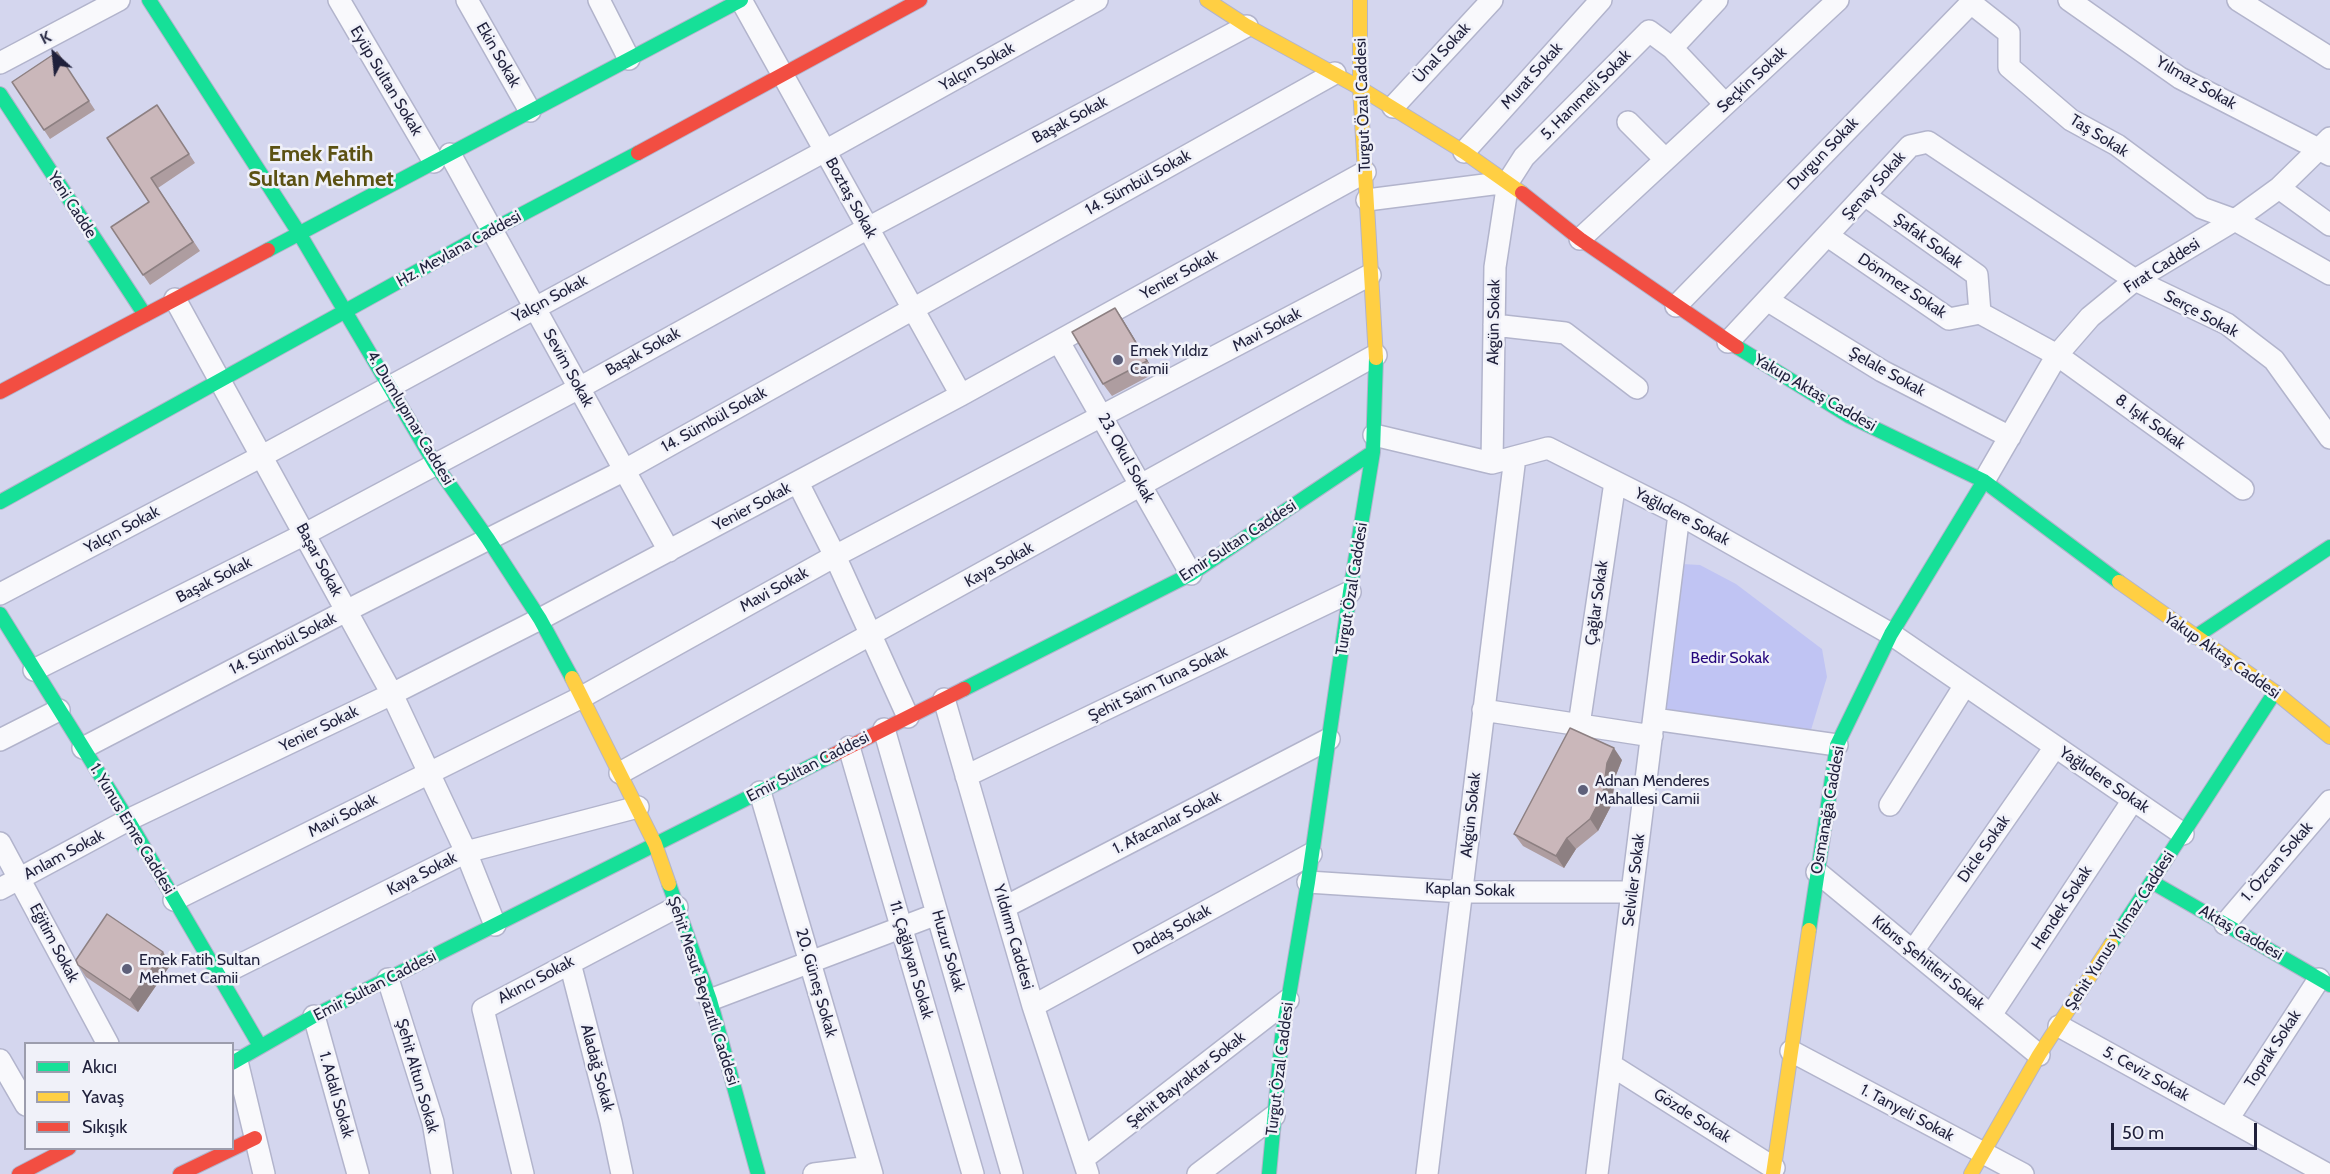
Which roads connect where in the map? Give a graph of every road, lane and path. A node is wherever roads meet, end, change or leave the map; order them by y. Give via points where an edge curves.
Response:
1 (119, 0) edge
2 (149, 0) edge
3 (339, 0) edge
4 (467, 0) edge
5 (599, 0) edge
6 (741, 0) edge
7 (920, 0) edge
8 (1097, 0) edge
9 (1207, 0) edge
10 (1492, 0) edge
11 (1601, 0) edge
12 (1718, 0) edge
13 (2069, 0) edge
14 (2238, 0) edge
15 (1833, 2) edge
16 (1364, 3) edge
17 (1971, 3) joint
18 (1247, 26) junction
19 (1672, 48) junction
20 (2330, 58) edge
21 (629, 59) junction
22 (0, 63) edge
23 (1335, 73) junction
24 (783, 76) junction
25 (1360, 88) junction
26 (0, 94) edge
27 (1725, 104) junction
28 (1393, 107) junction
29 (530, 111) junction
30 (1628, 122) dead end
31 (2327, 147) edge
32 (825, 151) junction
33 (1464, 152) junction
34 (442, 158) junction
35 (1665, 159) junction
36 (1365, 172) junction
37 (1508, 182) junction
38 (2279, 188) junction
39 (1866, 196) junction
40 (1367, 200) junction
41 (2235, 220) junction
42 (2330, 225) edge
43 (868, 228) junction
44 (492, 230) junction
45 (299, 233) junction
46 (1828, 236) junction
47 (1580, 239) junction
48 (2330, 274) edge
49 (1370, 275) junction
50 (2135, 280) junction
51 (175, 299) junction
52 (1767, 300) junction
53 (1676, 306) junction
54 (535, 307) junction
55 (914, 309) junction
56 (346, 312) junction
57 (1980, 313) junction
58 (145, 315) junction
59 (1494, 325) junction
60 (1059, 342) junction
61 (1728, 342) junction
62 (1376, 355) junction
63 (2056, 356) junction
64 (219, 380) junction
65 (391, 387) junction
66 (579, 388) junction
67 (1637, 388) dead end
68 (0, 392) edge
69 (961, 395) junction
70 (1103, 416) junction
71 (2010, 437) junction
72 (2330, 438) edge
73 (1374, 444) junction
74 (262, 456) junction
75 (1515, 457) junction
76 (1492, 463) junction
77 (435, 464) junction
78 (625, 470) junction
79 (1984, 481) junction
80 (1615, 482) junction
81 (798, 483) junction
82 (1141, 485) junction
83 (2242, 489) dead end
84 (0, 502) edge
85 (1679, 514) junction
86 (305, 534) junction
87 (488, 539) junction
88 (2330, 547) edge
89 (669, 551) junction
90 (835, 556) junction
91 (1191, 574) junction
92 (1350, 592) junction
93 (0, 594) edge
94 (346, 611) junction
95 (540, 619) junction
96 (3, 625) edge
97 (1891, 634) junction
98 (871, 635) junction
99 (2195, 637) junction
100 (34, 670) junction
101 (1965, 685) junction
102 (2275, 692) junction
103 (392, 694) junction
104 (582, 697) junction
105 (944, 699) junction
106 (59, 710) junction
107 (1482, 710) junction
108 (908, 717) junction
109 (1579, 725) junction
110 (1653, 728) junction
111 (884, 729) junction
112 (2330, 737) edge
113 (1329, 739) junction
114 (0, 740) edge
115 (1837, 745) junction
116 (849, 747) junction
117 (2055, 747) junction
118 (83, 748) junction
119 (430, 772) junction
120 (621, 773) junction
121 (966, 777) junction
122 (759, 792) junction
123 (2133, 800) junction
124 (2330, 801) edge
125 (1890, 805) dead end
126 (638, 807) junction
127 (128, 820) junction
128 (2183, 834) junction
129 (0, 843) edge
130 (656, 844) junction
131 (466, 852) junction
132 (1311, 854) junction
133 (1817, 872) junction
134 (19, 879) junction
135 (1308, 882) junction
136 (2152, 882) junction
137 (0, 889) edge
138 (1462, 892) junction
139 (1632, 892) junction
140 (174, 900) junction
141 (677, 907) junction
142 (1005, 907) junction
143 (937, 914) junction
144 (2225, 924) junction
145 (495, 925) junction
146 (901, 927) junction
147 (1913, 951) junction
148 (809, 962) junction
149 (570, 963) junction
150 (220, 975) junction
151 (388, 979) junction
152 (2324, 982) edge
153 (710, 1000) junction
154 (1288, 1000) junction
155 (1033, 1006) junction
156 (1991, 1015) junction
157 (314, 1016) junction
158 (2059, 1026) junction
159 (107, 1042) edge
160 (260, 1046) junction
161 (1791, 1051) junction
162 (2039, 1055) junction
163 (0, 1060) edge
164 (235, 1062) edge
165 (1611, 1065) junction
166 (24, 1102) edge
167 (1274, 1116) junction
168 (2228, 1119) junction
169 (255, 1138) junction
170 (234, 1148) edge
171 (230, 1150) edge
172 (58, 1151) edge
173 (1981, 1153) junction
174 (1085, 1166) edge
175 (871, 1171) edge
176 (1774, 1171) edge
177 (19, 1174) edge
178 (180, 1174) edge
179 (264, 1174) edge
180 (358, 1174) edge
181 (442, 1174) edge
182 (523, 1174) edge
183 (622, 1174) edge
184 (758, 1174) edge
185 (814, 1174) edge
186 (973, 1174) edge
187 (1012, 1174) edge
188 (1198, 1174) edge
189 (1269, 1174) edge
190 (1426, 1174) edge
191 (1597, 1174) edge
192 (1971, 1174) edge
193 (2023, 1174) edge
194 (2327, 1174) edge

1 - 22 street
2 - 45 street, 4. Dumlupınar Caddesi
3 - 34 street, Eyüp Sultan Sokak
4 - 29 street, Ekin Sokak
5 - 21 street
6 - 21 street
6 - 24 street, Boztaş Sokak
7 - 24 street, Hz. Mevlana Caddesi
8 - 32 street, Yalçın Sokak
9 - 18 street, Yakup Aktaş Caddesi
10 - 28 street, Ünal Sokak
11 - 33 street, Murat Sokak
12 - 19 street
13 - 31 street, Yılmaz Sokak via 2180,78
14 - 20 street
15 - 27 street, Seçkin Sokak
16 - 25 street, Turgut Özal Caddesi
17 - 41 street, Taş Sokak via 2009,33 2009,67 2071,120 2117,145 2202,208
17 - 53 street, Durgun Sokak
18 - 23 street, Yakup Aktaş Caddesi
18 - 43 street, Başak Sokak
19 - 27 street
19 - 37 street, 5. Hanımeli Sokak via 1649,31 1524,157
21 - 29 street
23 - 25 street, Yakup Aktaş Caddesi
23 - 55 street, 14. Sümbül Sokak
24 - 32 street, Boztaş Sokak
24 - 44 street, Hz. Mevlana Caddesi
25 - 28 street, Yakup Aktaş Caddesi
25 - 36 street, Turgut Özal Caddesi
26 - 58 street, Yeni Cadde
27 - 35 street, Seçkin Sokak
28 - 33 street, Yakup Aktaş Caddesi
29 - 34 street
30 - 35 street
31 - 38 street, Fırat Caddesi
32 - 43 street, Boztaş Sokak
32 - 54 street, Yalçın Sokak
33 - 37 street, Yakup Aktaş Caddesi
34 - 44 street, Sevim Sokak
34 - 45 street
35 - 47 street, Seçkin Sokak
36 - 40 street, Turgut Özal Caddesi
36 - 60 street, Yenier Sokak
37 - 40 street
37 - 47 street, Yakup Aktaş Caddesi
37 - 59 street, Akgün Sokak via 1495,267
38 - 41 street, Fırat Caddesi
38 - 42 street
39 - 46 street, Şenay Sokak
39 - 50 street, Şenay Sokak via 1910,146 1928,142
39 - 57 street, Şafak Sokak via 1977,275
40 - 49 street, Turgut Özal Caddesi
41 - 48 street
41 - 50 street, Fırat Caddesi
43 - 55 street, Boztaş Sokak
43 - 66 street, Başak Sokak
44 - 54 street, Sevim Sokak
44 - 56 street, Hz. Mevlana Caddesi
45 - 51 street
45 - 56 street, 4. Dumlupınar Caddesi
46 - 52 street, Şenay Sokak
46 - 57 street, Dönmez Sokak via 1949,319
47 - 53 street, Yakup Aktaş Caddesi
49 - 62 street, Turgut Özal Caddesi
49 - 70 street, Mavi Sokak
50 - 63 street, Fırat Caddesi via 2091,317
50 - 72 street, Serçe Sokak via 2227,324 2274,360
51 - 58 street
51 - 64 street, Başar Sokak
52 - 61 street, Şenay Sokak
52 - 71 street, Şelale Sokak via 1882,371
53 - 61 street, Yakup Aktaş Caddesi
54 - 65 street, Yalçın Sokak
54 - 66 street, Sevim Sokak
55 - 69 street, Boztaş Sokak
55 - 78 street, 14. Sümbül Sokak
56 - 64 street, Hz. Mevlana Caddesi
56 - 65 street, 4. Dumlupınar Caddesi
57 - 63 street
58 - 68 street
59 - 67 street via 1565,333
59 - 76 street, Akgün Sokak
60 - 69 street, Yenier Sokak
60 - 70 street, 23. Okul Sokak
61 - 79 street, Yakup Aktaş Caddesi via 1849,416
62 - 73 street, Turgut Özal Caddesi
62 - 82 street, Kaya Sokak
63 - 71 street, Fırat Caddesi
63 - 83 street, 8. Işık Sokak
64 - 74 street, Başar Sokak
64 - 84 street, Hz. Mevlana Caddesi
65 - 74 street, Yalçın Sokak
65 - 77 street, 4. Dumlupınar Caddesi
66 - 77 street, Başak Sokak
66 - 78 street, Sevim Sokak
69 - 81 street, Yenier Sokak
70 - 82 street, 23. Okul Sokak
70 - 90 street, Mavi Sokak
71 - 79 street, Fırat Caddesi
73 - 76 street, Yağlıdere Sokak
73 - 91 street, Emir Sultan Caddesi
73 - 92 street, Turgut Özal Caddesi
74 - 86 street, Başar Sokak
74 - 93 street, Yalçın Sokak
75 - 76 street, Yağlıdere Sokak
75 - 80 street, Yağlıdere Sokak via 1548,448
75 - 107 street, Akgün Sokak
77 - 86 street, Başak Sokak
77 - 87 street, 4. Dumlupınar Caddesi
78 - 87 street, 14. Sümbül Sokak
78 - 89 street, Sevim Sokak
79 - 97 street, Osmanağa Caddesi
79 - 99 street, Yakup Aktaş Caddesi
80 - 85 street, Yağlıdere Sokak
80 - 109 street, Çağlar Sokak
81 - 89 street, Yenier Sokak
81 - 90 street
82 - 91 street, 23. Okul Sokak
82 - 98 street, Kaya Sokak
85 - 97 street, Yağlıdere Sokak
85 - 110 street, Selviler Sokak
86 - 94 street, Başar Sokak
86 - 100 street, Başak Sokak
87 - 94 street, 14. Sümbül Sokak
87 - 95 street, 4. Dumlupınar Caddesi
88 - 99 street
89 - 95 street, Yenier Sokak
90 - 98 street
90 - 104 street, Mavi Sokak
91 - 105 street, Emir Sultan Caddesi
92 - 113 street, Turgut Özal Caddesi
92 - 121 street, Şehit Saim Tuna Sokak
94 - 103 street, Başar Sokak
94 - 118 street, 14. Sümbül Sokak
95 - 103 street, Yenier Sokak
95 - 104 street, 4. Dumlupınar Caddesi
96 - 100 street, 1. Yunus Emre Caddesi
97 - 101 street, Yağlıdere Sokak
97 - 115 street, Osmanağa Caddesi
98 - 108 street
98 - 120 street, Kaya Sokak
99 - 102 street, Yakup Aktaş Caddesi
100 - 106 street, 1. Yunus Emre Caddesi
101 - 117 street, Yağlıdere Sokak
101 - 125 street
102 - 112 street, Yakup Aktaş Caddesi
102 - 128 street, Şehit Yunus Yılmaz Caddesi
103 - 119 street, Başar Sokak
103 - 127 street, Yenier Sokak
104 - 119 street, Mavi Sokak
104 - 120 street, 4. Dumlupınar Caddesi
105 - 108 street, Emir Sultan Caddesi
105 - 121 street, Yıldırım Caddesi
106 - 114 street
106 - 118 street, 1. Yunus Emre Caddesi
107 - 109 street
107 - 138 street, Akgün Sokak
108 - 111 street, Emir Sultan Caddesi
109 - 110 street
110 - 115 street
110 - 139 street, Selviler Sokak
111 - 116 street, Emir Sultan Caddesi
111 - 143 street, Huzur Sokak
113 - 132 street, Turgut Özal Caddesi
113 - 142 street, 1. Afacanlar Sokak
115 - 133 street, Osmanağa Caddesi
116 - 122 street, Emir Sultan Caddesi
116 - 146 street, 11. Çağlayan Sokak
117 - 123 street, Yağlıdere Sokak
117 - 147 street, Dicle Sokak
118 - 127 street, 1. Yunus Emre Caddesi
119 - 131 street, Başar Sokak
119 - 140 street, Mavi Sokak
120 - 126 street, 4. Dumlupınar Caddesi
121 - 142 street, Yıldırım Caddesi
122 - 130 street, Emir Sultan Caddesi
122 - 148 street, 20. Güneş Sokak
123 - 128 street, Yağlıdere Sokak
123 - 156 street, Hendek Sokak
124 - 144 street, 1. Özcan Sokak
126 - 130 street, 4. Dumlupınar Caddesi
126 - 131 street, Kaya Sokak
127 - 134 street, Anlam Sokak
127 - 140 street, 1. Yunus Emre Caddesi
128 - 136 street, Şehit Yunus Yılmaz Caddesi
129 - 134 street, Eğitim Sokak
130 - 141 street, Şehit Mesut Beyazıtlı Caddesi
130 - 145 street, Emir Sultan Caddesi
131 - 145 street, Başar Sokak
131 - 150 street, Kaya Sokak
132 - 135 street, Turgut Özal Caddesi
132 - 155 street, Dadaş Sokak
133 - 147 street, Kıbrıs Şehitleri Sokak
133 - 161 street, Osmanağa Caddesi
134 - 137 street, Anlam Sokak
134 - 159 street, Eğitim Sokak
135 - 138 street, Kaplan Sokak
135 - 154 street, Turgut Özal Caddesi
136 - 144 street, Aktaş Caddesi
136 - 158 street, Şehit Yunus Yılmaz Caddesi
138 - 139 street, Kaplan Sokak
138 - 190 street, Akgün Sokak
139 - 165 street, Selviler Sokak
140 - 150 street, 1. Yunus Emre Caddesi
141 - 149 street, Akıncı Sokak
141 - 153 street, Şehit Mesut Beyazıtlı Caddesi
142 - 155 street, Yıldırım Caddesi
143 - 146 street
143 - 187 street, Huzur Sokak
144 - 152 street, Aktaş Caddesi
145 - 151 street, Emir Sultan Caddesi
146 - 148 street
146 - 186 street, 11. Çağlayan Sokak
147 - 156 street, Kıbrıs Şehitleri Sokak
148 - 153 street
148 - 175 street, 20. Güneş Sokak
149 - 182 street, Akıncı Sokak via 483,1009
149 - 183 street, Aladağ Sokak
150 - 160 street, 1. Yunus Emre Caddesi
151 - 157 street, Emir Sultan Caddesi
151 - 181 street, Şehit Altun Sokak via 433,1122
152 - 168 street, Toprak Sokak
153 - 184 street, Şehit Mesut Beyazıtlı Caddesi
154 - 167 street, Turgut Özal Caddesi
154 - 174 street, Şehit Bayraktar Sokak
155 - 174 street, Yıldırım Caddesi
156 - 162 street, Kıbrıs Şehitleri Sokak
157 - 160 street, Emir Sultan Caddesi
157 - 180 street, 1. Adalı Sokak
158 - 162 street, Şehit Yunus Yılmaz Caddesi
158 - 168 street, 5. Ceviz Sokak
160 - 164 street, Emir Sultan Caddesi
161 - 173 street, 1. Tanyeli Sokak
161 - 176 street, Osmanağa Caddesi
162 - 173 street, Şehit Yunus Yılmaz Caddesi
163 - 166 street
164 - 169 street
165 - 176 street, Gözde Sokak
165 - 191 street, Selviler Sokak
167 - 188 street
167 - 189 street, Turgut Özal Caddesi
168 - 194 street, 5. Ceviz Sokak
169 - 170 street
169 - 179 street
171 - 178 street
172 - 177 street
173 - 192 street, Şehit Yunus Yılmaz Caddesi
173 - 193 street, 1. Tanyeli Sokak
175 - 185 street

